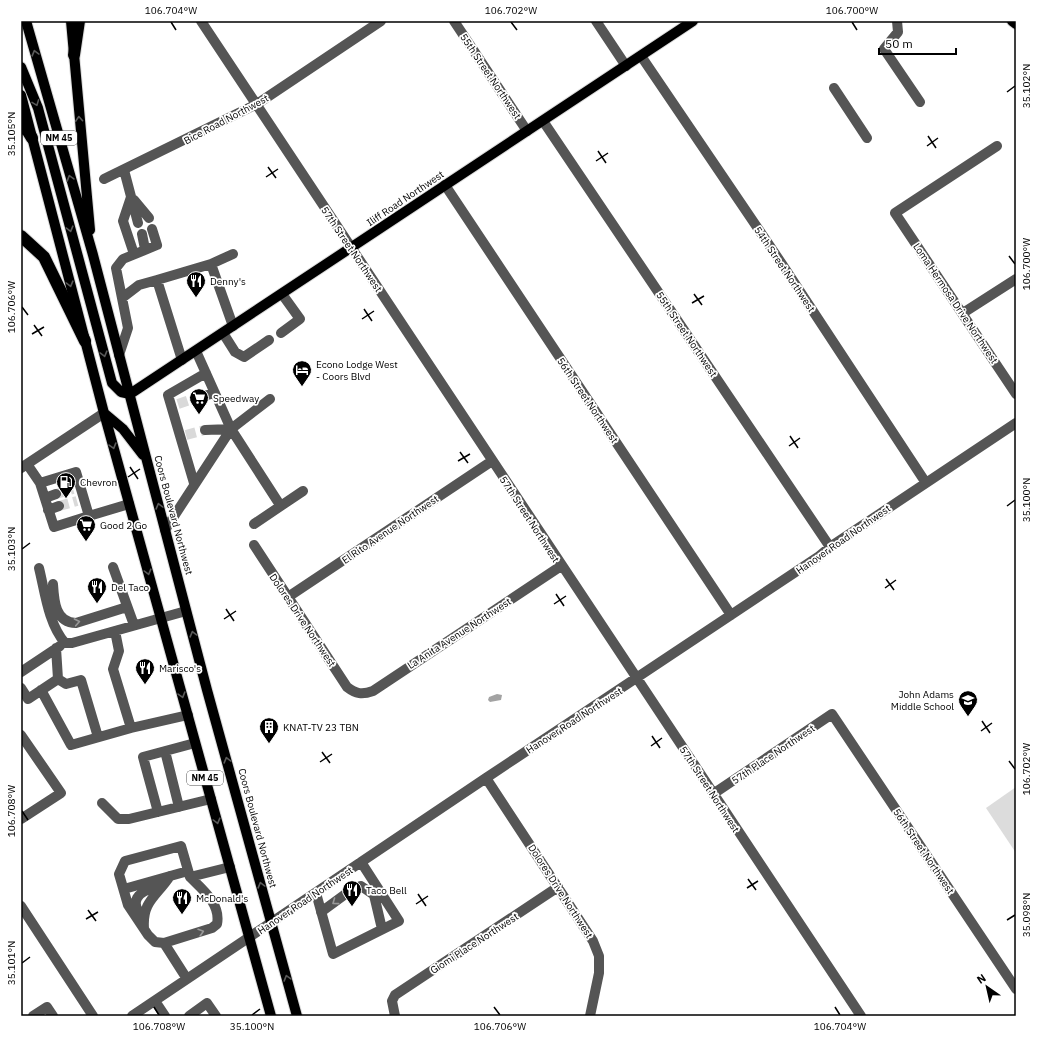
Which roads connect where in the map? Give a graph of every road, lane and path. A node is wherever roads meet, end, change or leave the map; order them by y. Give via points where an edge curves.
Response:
1 (26, 21) edge
2 (71, 21) edge
3 (79, 21) edge
4 (201, 21) edge
5 (381, 21) edge
6 (454, 21) edge
7 (596, 21) edge
8 (693, 21) edge
9 (897, 21) edge
10 (1012, 21) edge
11 (1016, 24) edge
12 (74, 55) junction
13 (641, 56) junction
14 (626, 66) junction
15 (21, 67) edge
16 (834, 88) dead end
17 (21, 95) edge
18 (920, 102) dead end
19 (257, 104) junction
20 (21, 120) edge
21 (543, 121) junction
22 (527, 131) junction
23 (32, 138) junction
24 (867, 138) dead end
25 (997, 146) dead end
26 (124, 170) junction
27 (104, 179) dead end
28 (445, 185) junction
29 (131, 197) junction
30 (148, 218) dead end
31 (138, 223) dead end
32 (152, 229) dead end
33 (142, 234) dead end
34 (21, 236) edge
35 (351, 248) junction
36 (146, 249) junction
37 (134, 254) junction
38 (233, 254) dead end
39 (93, 256) junction
40 (211, 264) junction
41 (1016, 279) edge
42 (157, 280) junction
43 (282, 294) junction
44 (122, 298) junction
45 (963, 313) junction
46 (233, 326) junction
47 (223, 333) junction
48 (281, 333) dead end
49 (269, 340) dead end
50 (85, 341) junction
51 (196, 351) junction
52 (119, 355) junction
53 (182, 360) junction
54 (206, 373) junction
55 (215, 393) junction
56 (130, 394) junction
57 (1016, 394) edge
58 (196, 398) tunnel mouth
59 (270, 399) dead end
60 (104, 413) junction
61 (1016, 423) edge
62 (231, 429) junction
63 (205, 430) tunnel mouth
64 (146, 458) junction
65 (492, 461) junction
66 (24, 466) edge
67 (926, 482) junction
68 (40, 483) junction
69 (194, 483) junction
70 (303, 490) dead end
71 (56, 494) tunnel mouth
72 (44, 498) junction
73 (129, 504) junction
74 (280, 505) junction
75 (60, 506) tunnel mouth
76 (48, 510) junction
77 (89, 516) junction
78 (254, 524) dead end
79 (165, 530) junction
80 (254, 545) dead end
81 (830, 547) junction
82 (561, 566) junction
83 (113, 567) dead end
84 (38, 568) dead end
85 (53, 584) dead end
86 (288, 598) junction
87 (127, 607) junction
88 (186, 611) junction
89 (731, 615) junction
90 (160, 617) junction
91 (134, 625) junction
92 (115, 631) junction
93 (61, 646) junction
94 (21, 672) edge
95 (636, 678) junction
96 (58, 679) junction
97 (21, 688) edge
98 (41, 690) junction
99 (355, 693) joint
100 (832, 714) joint
101 (188, 715) junction
102 (131, 728) junction
103 (21, 735) edge
104 (98, 737) junction
105 (195, 743) junction
106 (165, 751) junction
107 (486, 778) junction
108 (713, 794) junction
109 (211, 799) junction
110 (102, 803) dead end
111 (179, 807) junction
112 (158, 812) junction
113 (21, 819) edge
114 (361, 862) junction
115 (230, 867) junction
116 (189, 874) junction
117 (170, 876) junction
118 (558, 887) junction
119 (124, 889) junction
120 (316, 893) junction
121 (21, 906) edge
122 (321, 912) junction
123 (271, 922) junction
124 (144, 924) junction
125 (382, 929) junction
126 (250, 938) junction
127 (164, 943) junction
128 (187, 979) junction
129 (1016, 989) edge
130 (155, 1001) junction
131 (35, 1015) edge
132 (52, 1016) edge
133 (94, 1016) edge
134 (132, 1016) edge
135 (165, 1016) edge
136 (189, 1016) edge
137 (216, 1016) edge
138 (271, 1016) edge
139 (298, 1016) edge
140 (395, 1016) edge
141 (590, 1016) edge
142 (861, 1016) edge

39 -> 1 main road, Coors Boulevard Northwest / NM 45
2 - 12 main road
3 - 12 highway
4 - 19 street, 57th Street Northwest
5 - 19 street, Bice Road Northwest
6 - 22 street, 55th Street Northwest
7 - 14 street
8 - 13 main road, Iliff Road Northwest
9 - 18 street via 898,32 884,49
10 - 11 main road
39 -> 12 main road
13 - 14 main road, Iliff Road Northwest
13 - 67 street, 54th Street Northwest via 778,257
14 - 21 main road, Iliff Road Northwest
15 -> 56 main road via 38,108 112,383 121,392
16 - 24 street
17 - 23 main road, NM 45
19 - 26 street, Bice Road Northwest
19 - 35 street, 57th Street Northwest
20 - 23 highway
21 - 22 main road, Iliff Road Northwest
21 - 81 street, 55th Street Northwest
22 - 28 main road, Iliff Road Northwest
23 -> 50 main road, NM 45
25 - 45 street, Loma Hermosa Drive Northwest via 895,213
26 - 27 street, Bice Road Northwest
26 - 29 street
28 - 35 main road, Iliff Road Northwest
28 - 89 street, 56th Street Northwest
29 - 30 street
29 - 31 street
29 - 37 street via 123,221
32 - 36 street via 157,245
33 - 36 street
34 - 50 highway via 44,257
35 - 43 main road, Iliff Road Northwest
35 - 65 street, 57th Street Northwest
36 - 37 street
37 - 44 street via 123,259 116,268
38 - 40 street
39 - 52 main road, Coors Boulevard Northwest / NM 45
40 - 42 street
40 - 46 street
41 - 45 street
42 - 44 street via 139,285
42 - 53 street
43 - 46 main road, Iliff Road Northwest
43 - 48 street via 300,319
44 - 52 street via 128,328
45 - 57 street, Loma Hermosa Drive Northwest
46 - 47 main road, Iliff Road Northwest
47 - 49 street via 235,352 244,357
47 - 51 main road, Iliff Road Northwest
50 - 60 main road, NM 45
51 - 53 main road, Iliff Road Northwest
51 - 54 street
52 - 56 main road, Coors Boulevard Northwest / NM 45
53 - 56 main road, Iliff Road Northwest
54 - 55 street
54 - 69 street via 168,395 174,405
55 - 58 street
55 - 62 street
56 - 64 main road, Coors Boulevard Northwest / NM 45
59 - 62 street
60 - 64 main road via 123,429
60 - 66 street
60 -> 73 main road, NM 45
61 - 67 street, Hanover Road Northwest
62 - 63 street
62 - 69 street
62 - 74 street
79 -> 64 main road, Coors Boulevard Northwest / NM 45
65 - 82 street, 57th Street Northwest
65 - 86 street, El Rito Avenue Northwest
66 - 68 street
67 - 81 street, Hanover Road Northwest
68 - 72 street
68 - 77 street via 76,472 80,500
69 - 79 street
70 - 74 street
71 - 72 street
72 - 76 street
73 - 77 street
73 -> 90 main road, NM 45
74 - 78 street
75 - 76 street
76 - 77 street via 54,527
79 - 88 main road, Coors Boulevard Northwest / NM 45
80 - 86 street, Dolores Drive Northwest
81 - 89 street, Hanover Road Northwest
82 - 95 street, 57th Street Northwest
82 - 99 street, La Anita Avenue Northwest via 373,691 365,694
83 - 87 street
84 - 93 street
85 -> 87 street via 59,615 63,621 69,623
86 - 99 street, Dolores Drive Northwest via 347,687
87 - 91 street
88 - 90 street
123 -> 88 main road, Coors Boulevard Northwest / NM 45
89 - 95 street, Hanover Road Northwest
90 - 91 street
90 -> 101 main road, NM 45
91 - 92 street
92 - 93 street
92 - 102 street via 120,651 113,670
93 - 94 street
93 - 96 street
95 - 107 street, Hanover Road Northwest
95 - 108 street, 57th Street Northwest
96 - 98 street
96 - 104 street via 66,684 81,680
97 - 98 street via 28,699
98 - 104 street via 71,745
100 - 108 street, 57th Place Northwest
100 - 129 street, 56th Street Northwest
101 - 102 street
101 - 105 main road, NM 45
102 - 104 street
103 - 113 street via 61,793
105 - 106 street
105 - 109 main road, NM 45
106 - 111 street
106 - 112 street via 143,757
107 - 114 street, Hanover Road Northwest
107 - 118 street, Dolores Drive Northwest
108 - 142 street, 57th Street Northwest
109 - 111 street
109 -> 115 main road, NM 45
110 - 112 street via 118,819
111 - 112 street
114 - 120 street, Hanover Road Northwest
114 - 125 street via 399,921
115 - 116 street
115 - 126 main road, NM 45
116 - 117 street
116 - 119 street via 181,846 125,861 120,874
127 -> 116 street via 212,928 217,924 212,898
117 - 119 street
117 - 124 street via 150,899 144,912
118 - 140 street, Giomi Place Northwest via 401,990 392,1001
118 - 141 street, Dolores Drive Northwest via 593,941 599,956 599,973
119 - 124 street via 128,905
120 - 122 street
120 - 123 street, Hanover Road Northwest
121 - 133 street
122 - 125 street via 333,954
125 -> 122 street via 374,895 361,886 351,890
123 - 126 street, Hanover Road Northwest
139 -> 123 main road, Coors Boulevard Northwest / NM 45
124 - 127 street via 155,942
126 - 128 street, Hanover Road Northwest
126 - 138 main road, NM 45
127 - 128 street
128 - 130 street, Hanover Road Northwest
130 - 134 street, Hanover Road Northwest
130 - 135 street
131 - 132 street via 46,1007
136 - 137 street via 208,1003

